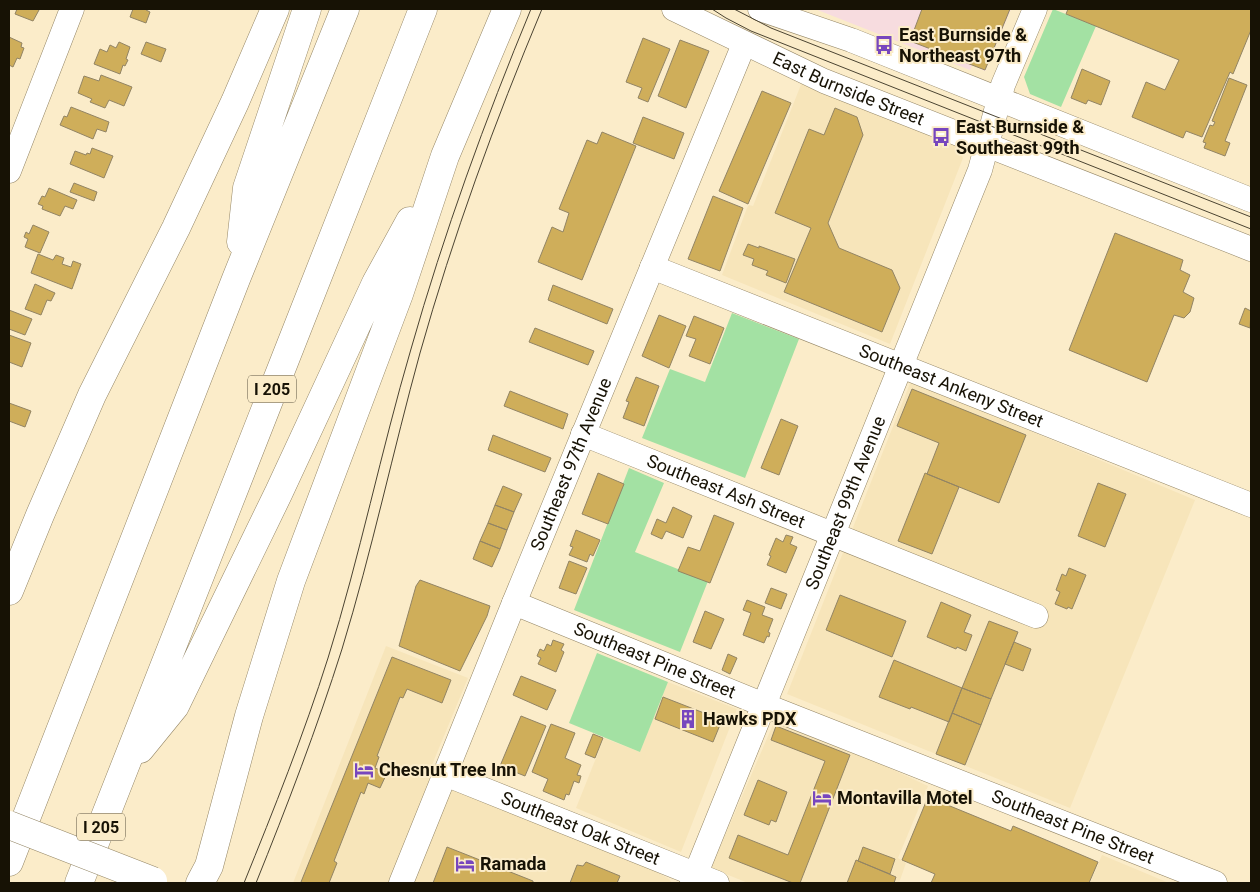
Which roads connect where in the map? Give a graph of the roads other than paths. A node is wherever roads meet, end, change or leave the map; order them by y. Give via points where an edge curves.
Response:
1 (72, 9) edge
2 (275, 9) edge
3 (308, 9) edge
4 (345, 9) edge
5 (423, 9) edge
6 (507, 9) edge
7 (674, 9) edge
8 (760, 9) edge
9 (1035, 9) edge
10 (744, 44) junction
11 (996, 110) junction
12 (988, 145) junction
13 (445, 156) junction
14 (9, 171) edge
15 (1250, 195) edge
16 (1251, 249) edge
17 (652, 267) junction
18 (236, 279) junction
19 (902, 366) junction
20 (583, 434) junction
21 (1251, 505) edge
22 (834, 535) junction
23 (9, 591) edge
24 (514, 603) junction
25 (1036, 616) dead end
26 (764, 705) junction
27 (123, 770) junction
28 (445, 774) junction
29 (9, 826) edge
30 (9, 862) edge
31 (702, 880) edge
32 (153, 881) dead end
33 (79, 883) edge
34 (200, 883) edge
35 (401, 883) edge
36 (1215, 883) edge

1 - 14 street
2 - 23 main road via 176,228 92,395
3 - 18 main road via 247,188
4 - 18 main road
5 - 27 main road, I 205
6 - 13 main road
7 - 10 street, East Burnside Street
8 - 11 street via 851,40
9 - 11 street, Southeast 99th Avenue
10 - 12 street, East Burnside Street via 824,81
10 - 17 street, Southeast 97th Avenue
11 - 12 street, Southeast 99th Avenue
11 - 15 street
12 - 16 street, East Burnside Street
12 - 19 street, Southeast 99th Avenue
13 - 27 main road via 376,283 175,706
13 - 34 main road via 399,294 291,581 249,716 209,866
17 - 19 street, Southeast Ankeny Street
17 - 20 street, Southeast 97th Avenue
18 - 30 main road
19 - 21 street, Southeast Ankeny Street
19 - 22 street, Southeast 99th Avenue
20 - 22 street, Southeast Ash Street
20 - 24 street, Southeast 97th Avenue
22 - 25 street, Southeast Ash Street
22 - 26 street, Southeast 99th Avenue
24 - 26 street, Southeast Pine Street
24 - 28 street, Southeast 97th Avenue
26 - 31 street, Southeast 99th Avenue
26 - 36 street, Southeast Pine Street
27 - 33 main road, I 205
28 - 31 street, Southeast Oak Street
28 - 35 street, Southeast 97th Avenue
29 - 32 main road, bridge

